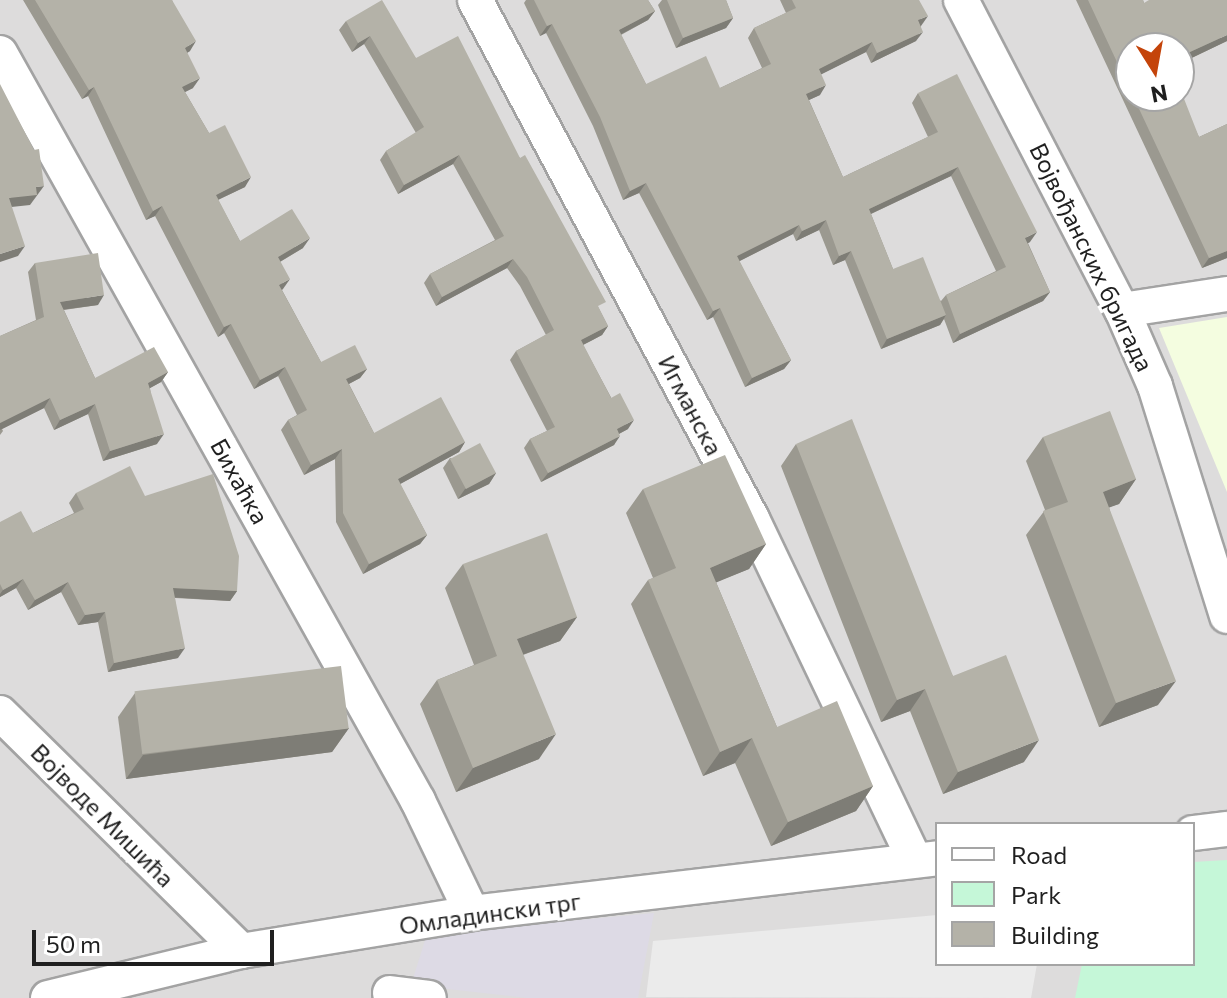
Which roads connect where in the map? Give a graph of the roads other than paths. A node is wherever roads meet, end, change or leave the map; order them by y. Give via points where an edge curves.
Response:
1 (475, 0) edge
2 (961, 0) edge
3 (0, 53) edge
4 (1227, 294) edge
5 (1122, 310) junction
6 (1227, 616) edge
7 (0, 713) edge
8 (1227, 829) edge
9 (1195, 833) edge
10 (926, 859) edge
11 (472, 913) junction
12 (241, 951) junction
13 (390, 993) dead end
14 (48, 998) edge
15 (429, 998) edge

1 - 10 street, Игманска
2 - 5 street, Војвођанских бригада
3 - 11 street, Бихаћка via 410,788
4 - 5 street
5 - 6 street, Војвођанских бригада via 1155,386
7 - 12 street, Војводе Мишића
8 - 9 street
10 - 11 street, Омладински трг
11 - 12 street, Омладински трг
12 - 14 street, Омладински трг
13 - 15 street

